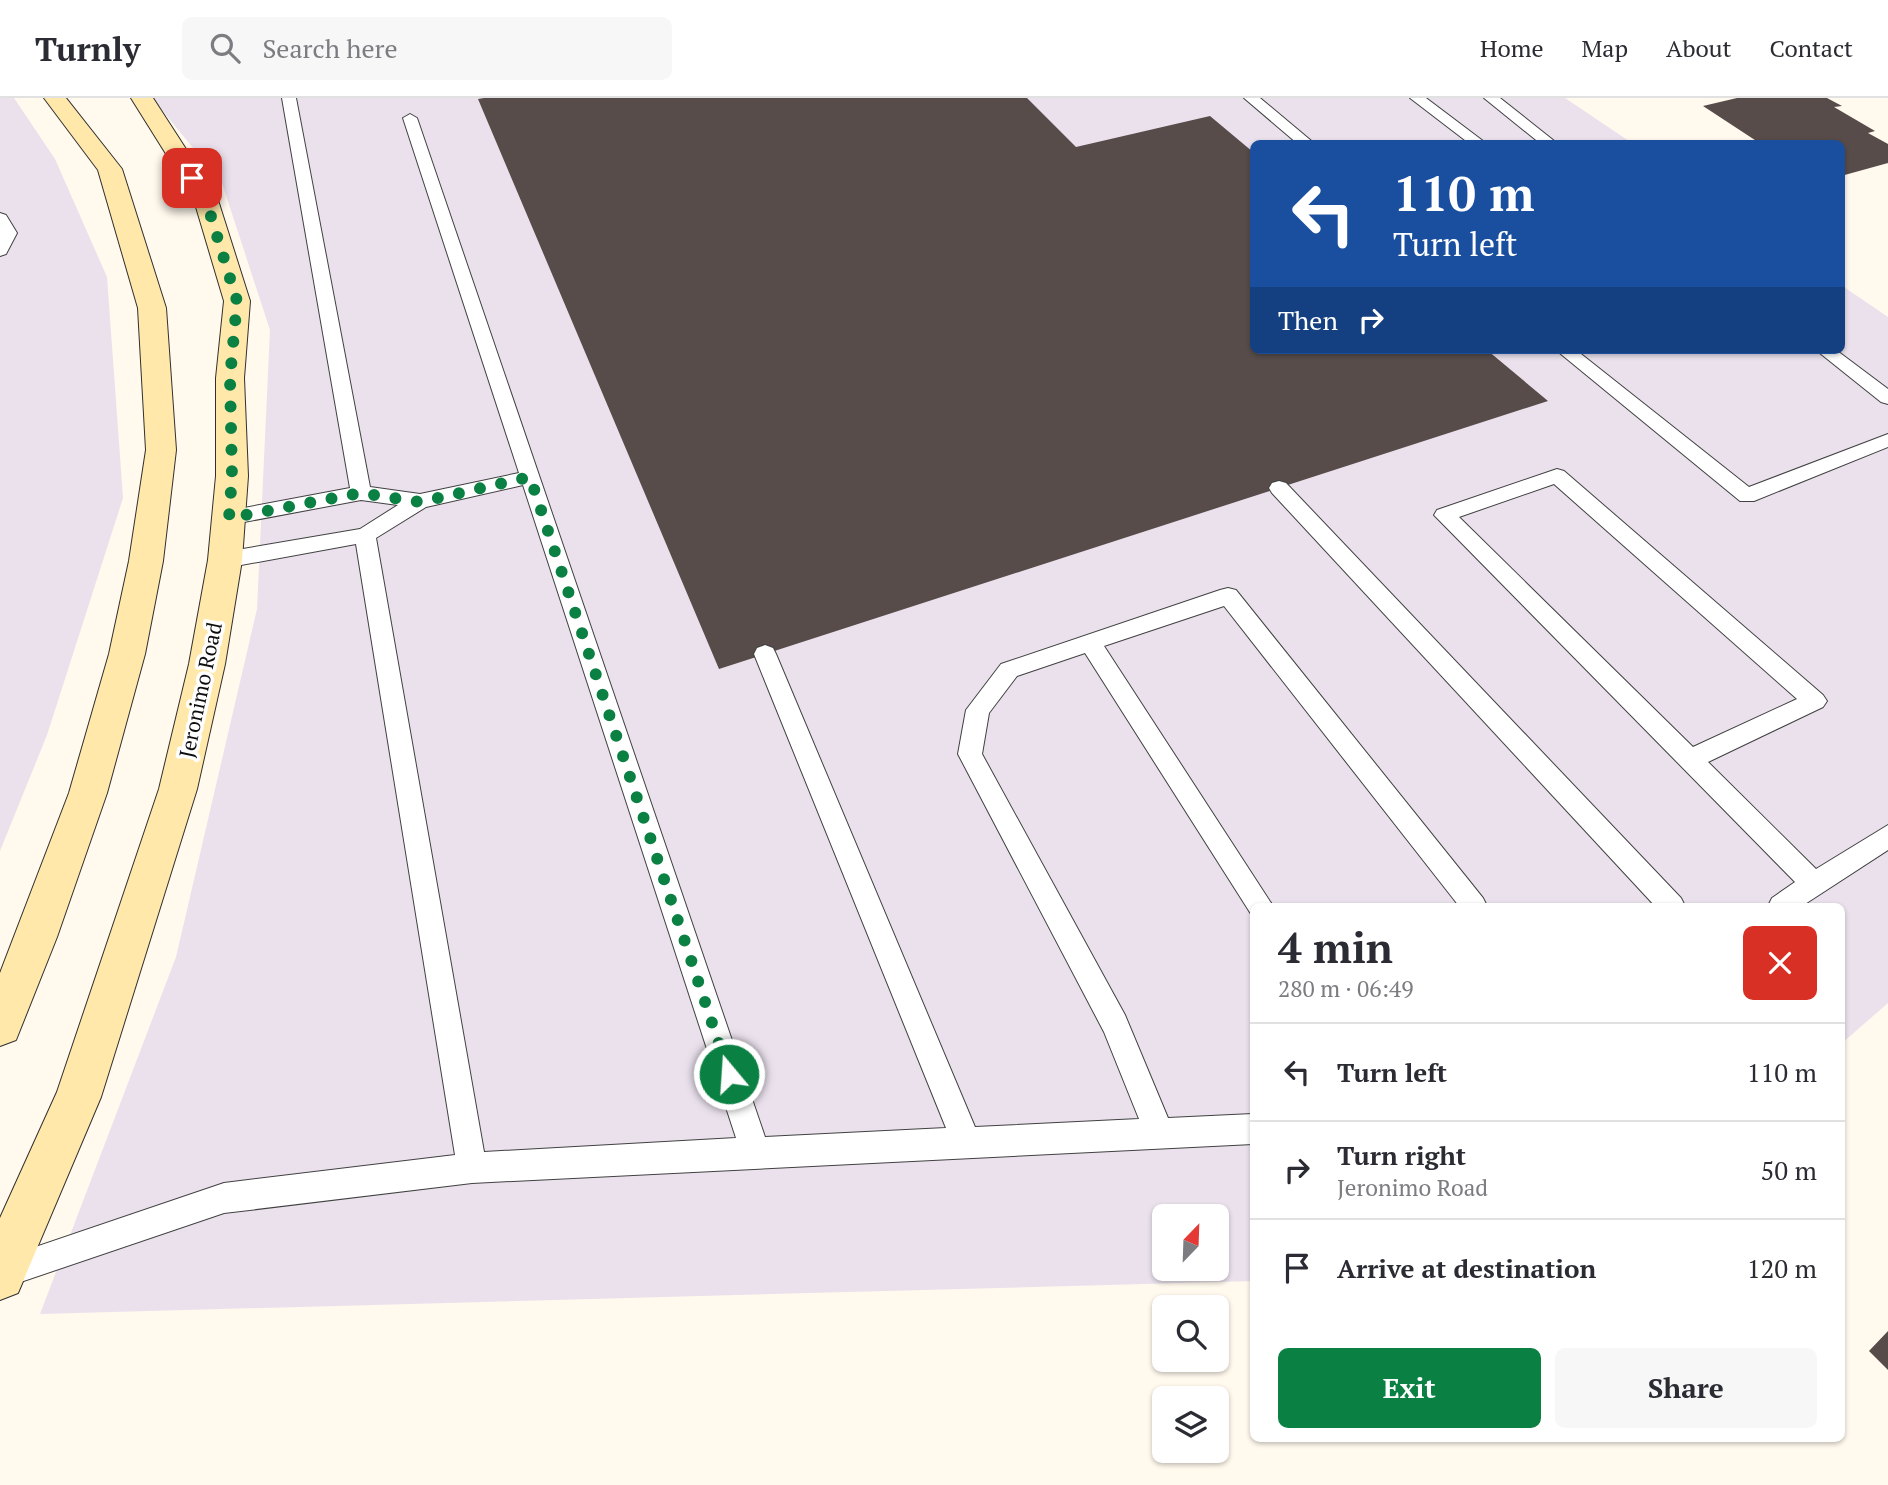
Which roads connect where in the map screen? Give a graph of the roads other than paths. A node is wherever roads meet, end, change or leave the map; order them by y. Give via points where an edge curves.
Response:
1 (55, 98) edge
2 (142, 98) edge
3 (289, 98) edge
4 (1251, 98) edge
5 (1417, 98) edge
6 (1491, 98) edge
7 (410, 118) dead end
8 (1303, 140) edge
9 (1475, 140) edge
10 (1546, 140) edge
11 (0, 218) edge
12 (0, 251) edge
13 (1570, 354) edge
14 (1830, 354) edge
15 (1888, 398) edge
16 (1888, 440) edge
17 (530, 477) junction
18 (1279, 488) dead end
19 (361, 493) junction
20 (420, 502) junction
21 (229, 518) junction
22 (365, 535) junction
23 (225, 560) junction
24 (1090, 643) junction
25 (765, 654) dead end
26 (1689, 760) junction
27 (1888, 836) edge
28 (1815, 885) junction
29 (1258, 903) edge
30 (1472, 903) edge
31 (1669, 903) edge
32 (1785, 903) edge
33 (0, 1026) edge
34 (1250, 1129) edge
35 (1158, 1133) junction
36 (966, 1142) junction
37 (755, 1152) junction
38 (472, 1168) junction
39 (0, 1274) edge

1 - 33 main road via 110,170 141,271 152,308 161,450 146,561 124,667 88,793
2 - 21 main road, Jeronimo Road via 205,197 237,301 230,378
3 - 19 lane
4 - 8 lane
5 - 9 lane
6 - 10 lane
7 - 17 lane
11 - 12 lane via 9,233
13 - 16 lane via 1747,496
14 - 15 lane
17 - 20 lane
17 - 37 lane
18 - 31 lane
19 - 20 lane
19 - 21 lane
20 - 22 lane
21 - 23 main road, Jeronimo Road
22 - 23 lane
22 - 38 lane
23 - 39 main road, Jeronimo Road via 178,789 78,1097
24 - 29 lane
24 - 30 lane via 1228,596
24 - 35 lane via 1009,670 978,710 970,754 1115,1025
25 - 36 lane
26 - 26 lane via 1454,525 1444,515 1557,476 1815,701
26 - 28 lane
27 - 28 lane
28 - 32 lane
34 - 35 lane
35 - 36 lane
36 - 37 lane
37 - 38 lane
38 - 39 lane via 224,1199

